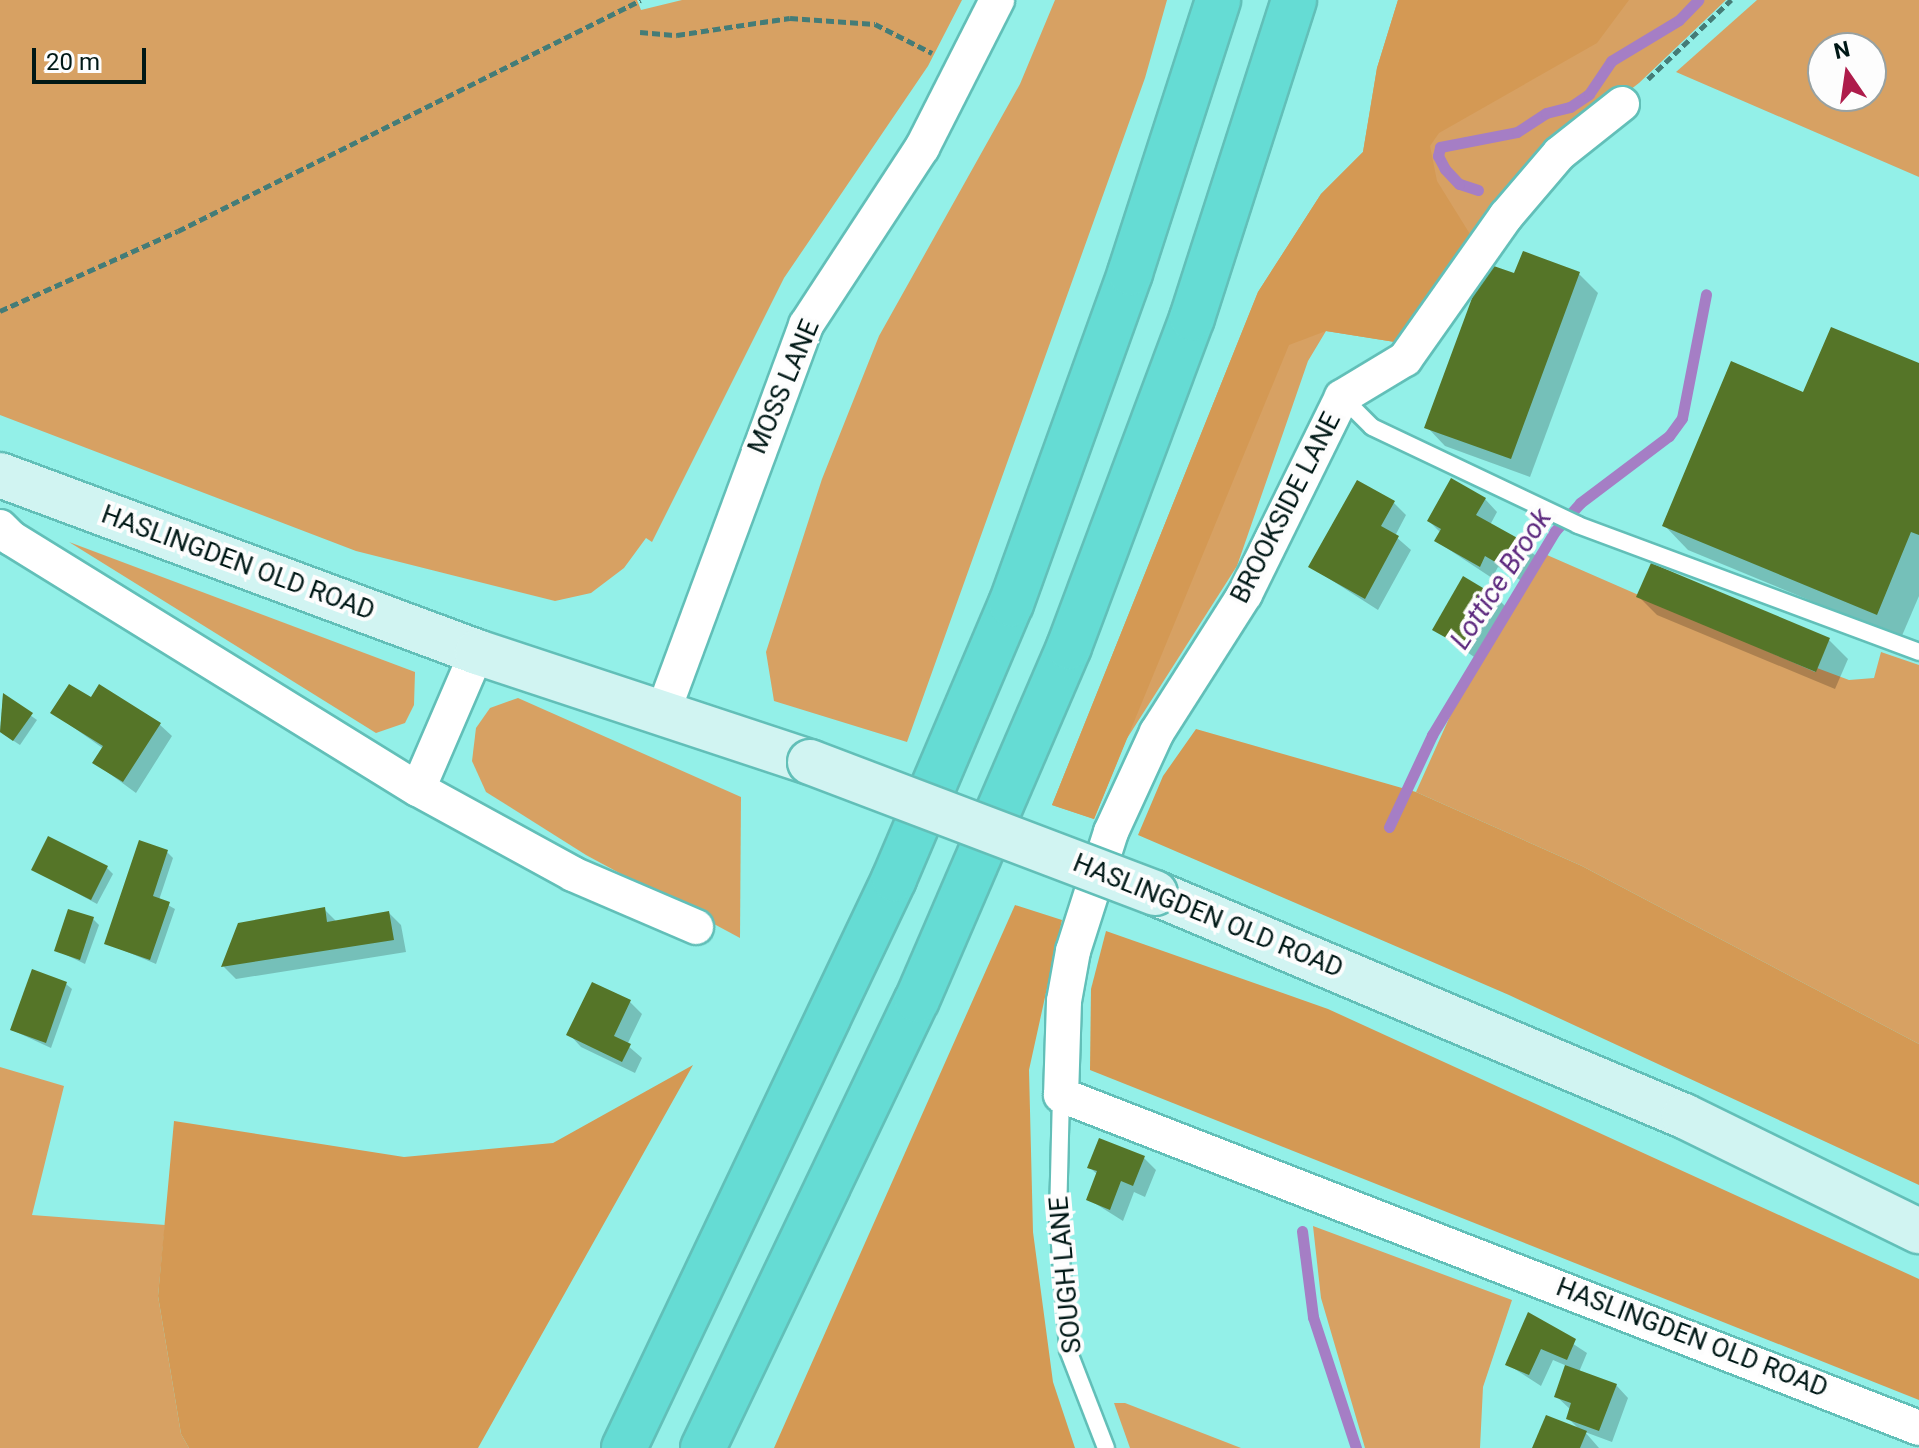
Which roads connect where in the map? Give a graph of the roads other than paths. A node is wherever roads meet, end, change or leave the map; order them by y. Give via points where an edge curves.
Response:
1 (997, 0) edge
2 (1218, 0) edge
3 (1294, 0) edge
4 (1622, 104) road end
5 (1342, 397) junction
6 (0, 475) edge
7 (0, 527) edge
8 (477, 652) junction
9 (1919, 652) edge
10 (663, 712) junction
11 (418, 789) junction
12 (696, 927) dead end
13 (1061, 1095) junction
14 (1919, 1231) edge
15 (1919, 1428) edge
16 (624, 1448) edge
17 (703, 1448) edge
18 (1106, 1448) edge

1 - 10 street, MOSS LANE via 922,148 806,325
2 - 16 highway via 1130,273 1011,604 894,879
3 - 17 highway via 1192,318 1069,647 917,1000
4 - 5 street, BROOKSIDE LANE via 1559,154 1506,216 1405,359
5 - 9 lane via 1372,427 1578,525
5 - 13 street, BROOKSIDE LANE via 1245,594 1157,732 1111,832 1073,951 1064,1001
6 - 8 main road, HASLINGDEN OLD ROAD
7 - 11 street
8 - 10 main road, HASLINGDEN OLD ROAD
8 - 11 street
10 - 14 main road, HASLINGDEN OLD ROAD, bridge via 1155,893 1684,1116
11 - 12 street via 573,874
13 - 15 street, HASLINGDEN OLD ROAD
13 - 18 lane, SOUGH LANE via 1058,1219 1068,1350

